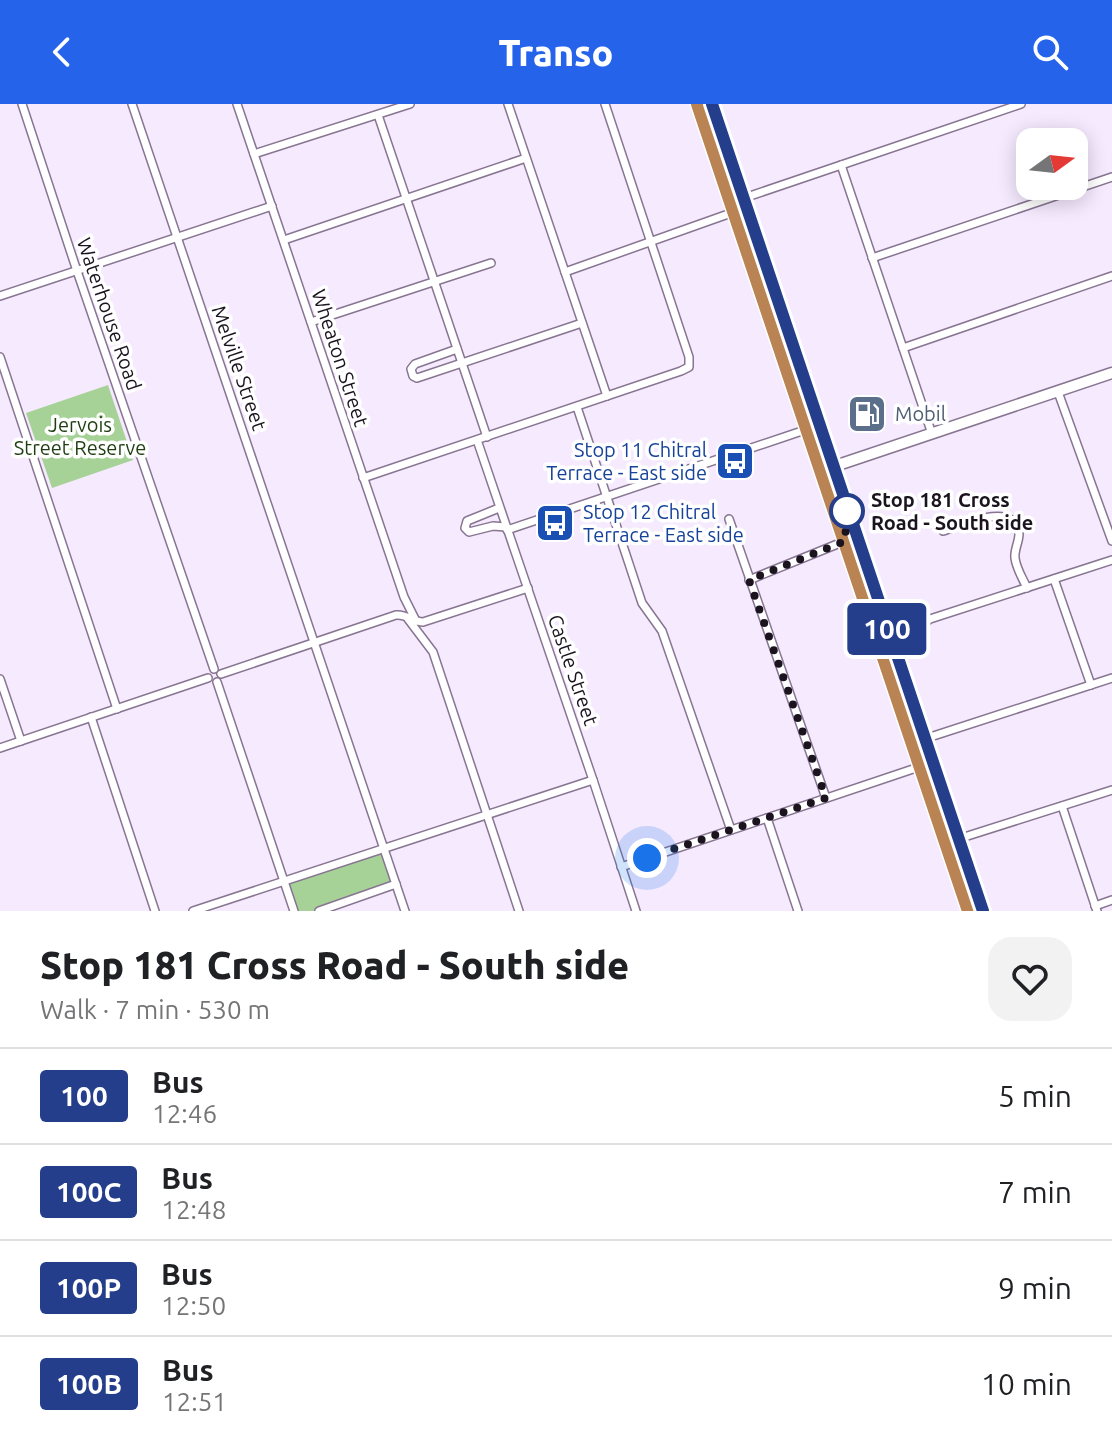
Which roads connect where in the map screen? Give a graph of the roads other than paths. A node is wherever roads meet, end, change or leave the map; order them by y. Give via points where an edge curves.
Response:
1 (22, 104) edge
2 (132, 104) edge
3 (237, 104) edge
4 (410, 104) edge
5 (508, 104) edge
6 (605, 104) edge
7 (1021, 104) edge
8 (704, 105) edge
9 (378, 115) junction
10 (254, 154) junction
11 (526, 158) junction
12 (841, 165) junction
13 (1112, 177) edge
14 (406, 198) junction
15 (744, 198) junction
16 (272, 206) junction
17 (734, 212) junction
18 (178, 237) junction
19 (284, 240) junction
20 (650, 242) junction
21 (872, 258) junction
22 (491, 263) dead end
23 (759, 266) junction
24 (77, 271) junction
25 (565, 272) junction
26 (1112, 276) edge
27 (434, 281) junction
28 (0, 296) edge
29 (311, 322) junction
30 (582, 323) junction
31 (903, 348) junction
32 (457, 349) junction
33 (0, 357) edge
34 (462, 363) junction
35 (1112, 373) edge
36 (1058, 392) junction
37 (607, 396) junction
38 (577, 407) junction
39 (813, 427) junction
40 (932, 434) junction
41 (487, 437) junction
42 (477, 440) junction
43 (826, 469) junction
44 (363, 478) junction
45 (607, 497) junction
46 (499, 508) junction
47 (729, 519) dead end
48 (506, 529) junction
49 (943, 531) dead end
50 (845, 541) junction
51 (1112, 541) edge
52 (1112, 560) edge
53 (1054, 579) junction
54 (749, 580) junction
55 (528, 588) junction
56 (1027, 588) junction
57 (406, 616) junction
58 (416, 621) junction
59 (882, 634) junction
60 (314, 643) junction
61 (217, 675) junction
62 (1112, 678) edge
63 (0, 679) edge
64 (1091, 685) junction
65 (117, 709) junction
66 (91, 717) junction
67 (21, 741) junction
68 (918, 741) junction
69 (0, 748) edge
70 (926, 764) junction
71 (593, 780) junction
72 (1112, 790) edge
73 (826, 798) junction
74 (1062, 806) junction
75 (487, 815) junction
76 (767, 818) junction
77 (731, 830) junction
78 (952, 841) junction
79 (384, 849) junction
80 (621, 867) junction
81 (285, 882) junction
82 (396, 884) junction
83 (1112, 900) edge
84 (1096, 908) edge
85 (155, 911) edge
86 (193, 911) edge
87 (294, 911) edge
88 (319, 911) edge
89 (405, 911) edge
90 (519, 911) edge
91 (636, 911) edge
92 (798, 911) edge
93 (969, 911) edge
94 (983, 911) edge

1 - 24 street, Waterhouse Road
2 - 18 street, Melville Street
3 - 10 street, Wheaton Street
4 - 9 street
5 - 11 street
6 - 20 street
7 - 12 street
8 - 15 highway
8 - 17 highway
9 - 10 street
9 - 14 street
10 - 16 street, Wheaton Street
11 - 14 street
11 - 25 street
12 - 15 street
12 - 21 street
13 - 21 street
14 - 19 street
14 - 27 street
15 - 23 highway
16 - 18 street
16 - 19 street, Wheaton Street
17 - 20 street
17 - 23 highway
18 - 24 street
18 - 60 street, Melville Street
19 - 29 street, Wheaton Street
20 - 25 street
20 - 37 street via 689,367
21 - 31 street
22 - 27 street
23 - 39 highway
24 - 28 street
24 - 61 street, Waterhouse Road
25 - 30 street
26 - 31 street
27 - 29 street
27 - 32 street
29 - 44 street, Wheaton Street
30 - 34 street
30 - 37 street
31 - 40 street
32 - 34 street
32 - 34 street via 415,364 413,376
33 - 65 street
34 - 41 street
35 - 36 street
36 - 40 street
36 - 51 street
37 - 38 street
38 - 41 street
38 - 45 street
39 - 43 highway
39 - 45 street
40 - 43 street
41 - 42 street
42 - 44 street
42 - 46 street, Castle Street
43 - 50 highway
43 - 59 highway
44 - 58 street, Wheaton Street
45 - 48 street
45 - 77 street via 642,603 662,631
46 - 48 street, Castle Street
46 - 48 street via 474,517 465,528
47 - 54 street
48 - 55 street, Castle Street
49 - 56 street via 977,519 1011,518 1019,532 1016,562
50 - 54 street
50 - 59 highway
52 - 53 street
53 - 56 street
53 - 64 street
54 - 73 street
55 - 58 street
55 - 71 street, Castle Street
56 - 59 street
57 - 58 street
57 - 60 street
57 - 75 street via 433,652
59 - 68 highway
60 - 61 street
60 - 79 street, Melville Street
61 - 65 street via 213,683 208,678
61 - 81 street, Waterhouse Road
62 - 64 street
63 - 67 street
64 - 68 street
65 - 66 street
66 - 67 street
66 - 85 street
67 - 69 street
68 - 70 highway
70 - 73 street
70 - 78 highway
71 - 75 street
71 - 80 street, Castle Street
72 - 74 street
73 - 76 street
74 - 78 street
74 - 84 street
75 - 79 street
75 - 90 street
76 - 77 street
76 - 92 street
77 - 80 street
78 - 93 highway
78 - 94 highway
79 - 81 street
79 - 82 street, Melville Street
80 - 91 street, Castle Street
81 - 86 street
81 - 87 street, Waterhouse Road
82 - 88 street
82 - 89 street, Melville Street
83 - 84 street

